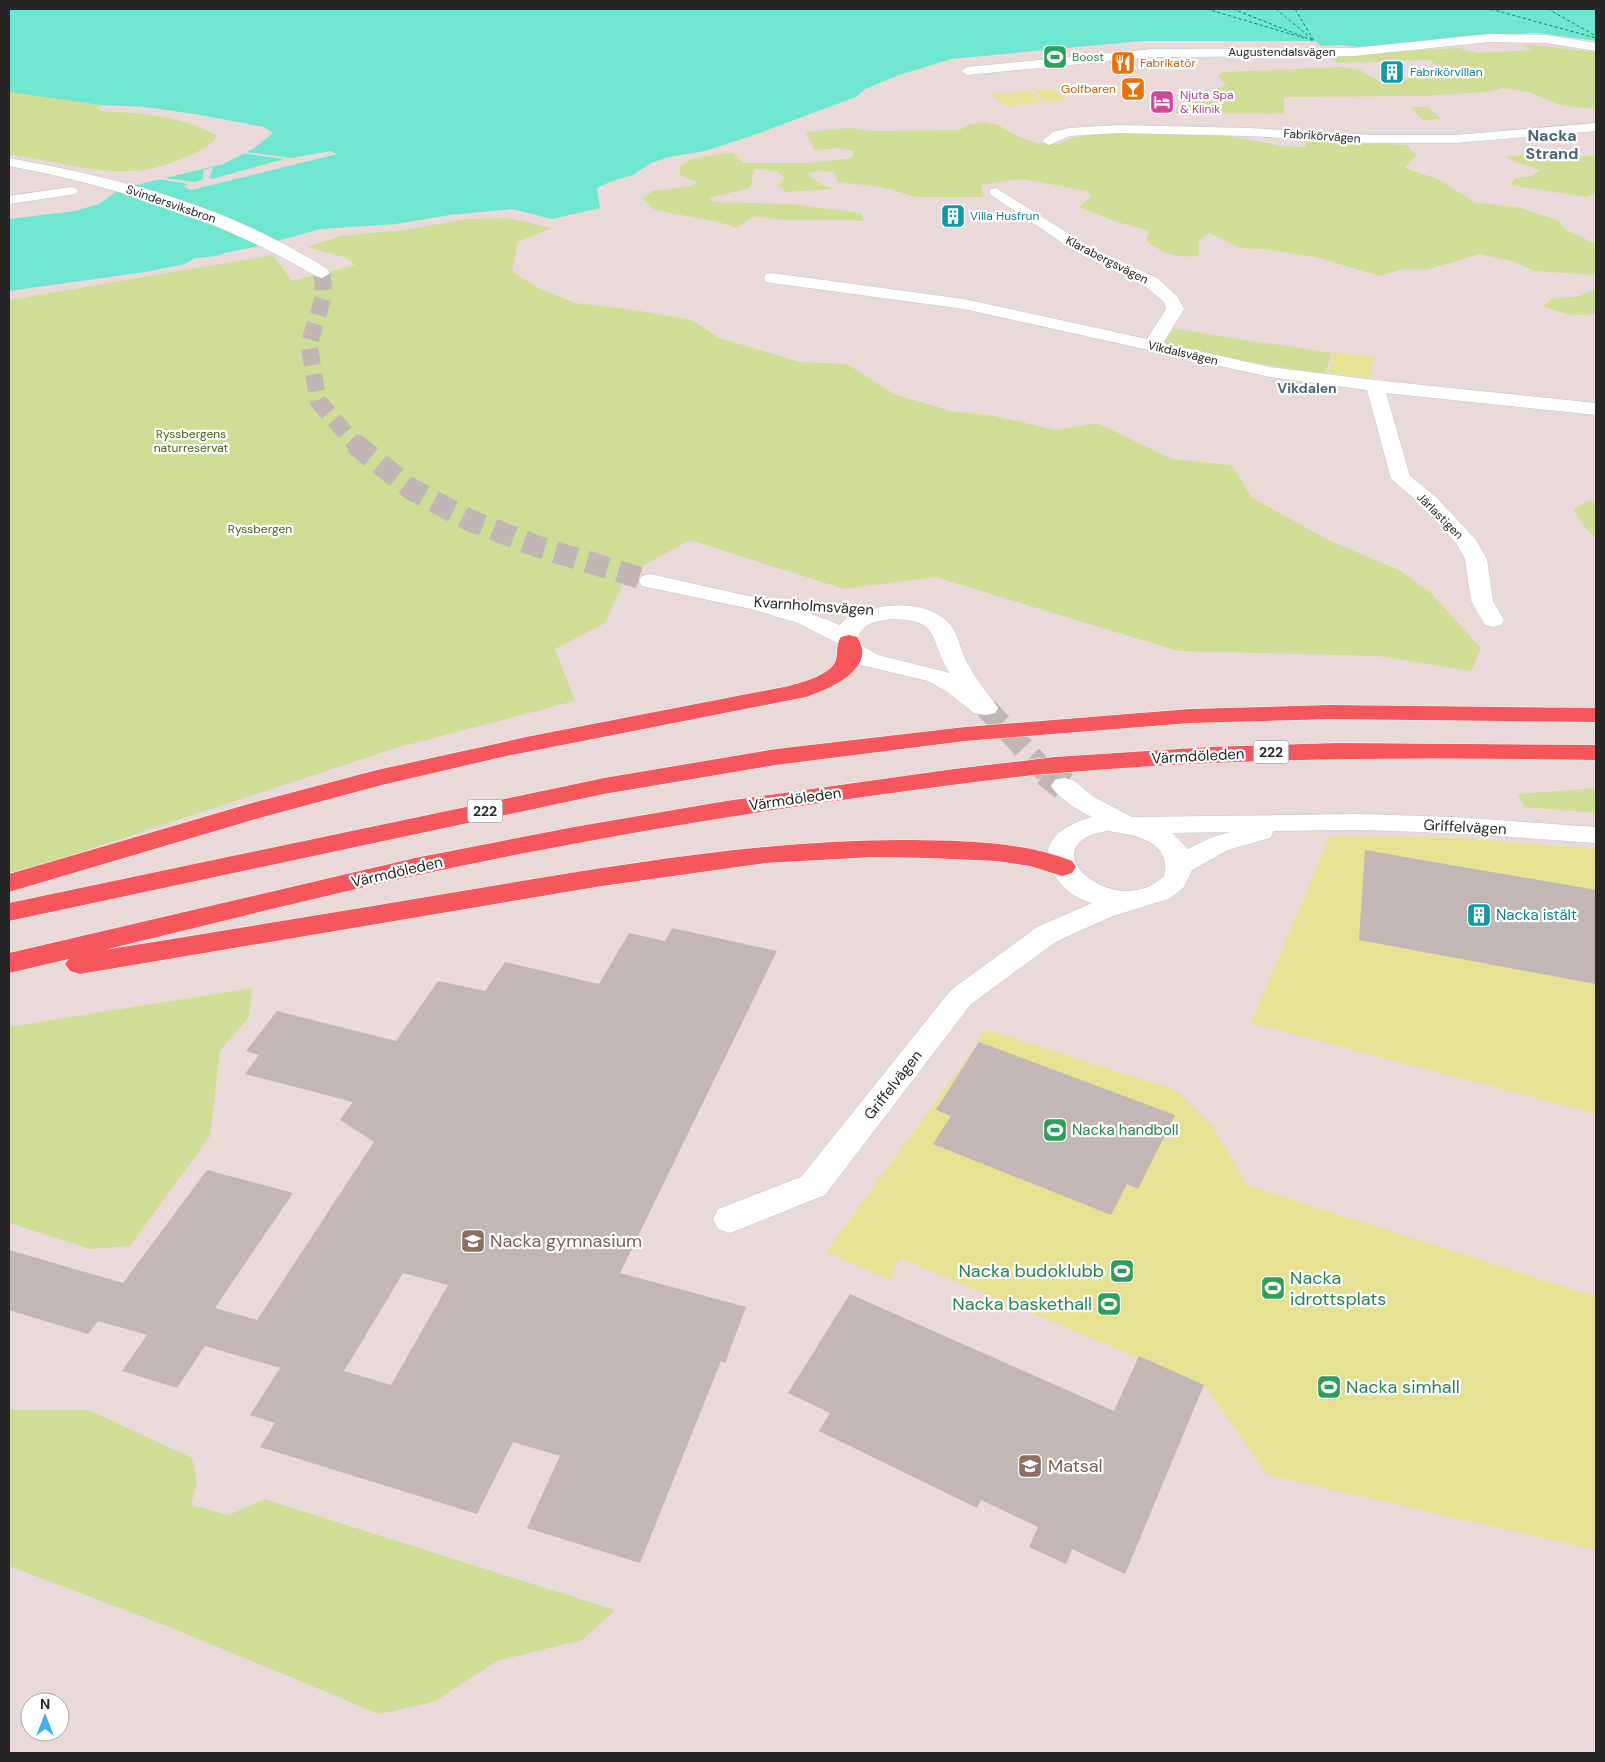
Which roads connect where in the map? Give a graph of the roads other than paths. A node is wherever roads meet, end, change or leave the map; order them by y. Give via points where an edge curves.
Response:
1 (1596, 47) edge
2 (967, 71) dead end
3 (1596, 127) edge
4 (1049, 141) dead end
5 (9, 162) edge
6 (71, 192) dead end
7 (996, 192) dead end
8 (9, 200) edge
9 (322, 273) dead end
10 (772, 278) dead end
11 (1152, 346) junction
12 (1375, 386) junction
13 (1596, 409) edge
14 (650, 581) tunnel mouth
15 (735, 600) junction
16 (892, 611) junction
17 (1493, 620) dead end
18 (849, 642) junction
19 (1596, 716) edge
20 (1466, 749) junction
21 (1596, 753) edge
22 (1596, 765) edge
23 (1334, 822) junction
24 (1129, 824) junction
25 (1070, 835) junction
26 (1596, 835) edge
27 (1179, 866) junction
28 (1066, 873) junction
29 (9, 883) edge
30 (1136, 899) junction
31 (9, 912) edge
32 (1047, 934) junction
33 (9, 963) edge
34 (9, 976) edge
35 (730, 1219) dead end

1 - 2 street, Augustendalsvägen via 1546,39 1509,38 1354,52 1152,53
3 - 4 street, Fabrikörvägen via 1539,134 1426,139 1119,128 1069,132
5 - 9 street, Svindersviksbron via 121,186 198,213 268,242
6 - 8 street
7 - 11 street, Klarabergsvägen via 1082,249 1151,282 1171,300 1176,309
10 - 11 street, Vikdalsvägen via 964,304
11 - 12 street, Vikdalsvägen via 1270,372
12 - 13 street, Vikdalsvägen
12 - 17 street, Järlastigen via 1401,479 1430,502 1465,540 1476,559 1482,601
14 - 15 street, Kvarnholmsvägen
15 - 16 street, Kvarnholmsvägen via 811,608
15 - 18 street, Kvarnholmsvägen via 805,618 832,629
16 - 18 street via 877,612 858,620 849,631
16 - 18 street, Kvarnholmsvägen via 918,613 937,622 956,665 984,708 942,679 924,671 868,659 853,649
18 - 29 highway via 850,657 842,670 813,686 503,748 348,784
19 - 31 highway, 222 via 1330,712 1190,716 965,734 776,757 604,786
20 - 21 highway, Värmdöleden / 222
20 - 22 highway
20 - 33 highway, Värmdöleden / 222 via 1246,753 1077,763 772,801 470,856
23 - 24 street, Griffelvägen
23 - 26 street, Griffelvägen via 1454,825
23 - 27 street, Griffelvägen via 1262,832 1228,841
24 - 25 street via 1096,824
24 - 25 street via 1085,803 1059,786
24 - 27 street via 1163,839 1175,851
25 - 28 street via 1060,851
27 - 30 street via 1173,882 1163,891
28 - 30 street via 1101,896
28 - 32 street, Griffelvägen via 1068,902
28 - 34 highway via 1025,856 941,850 860,848 750,855 583,879
30 - 32 street, Griffelvägen
32 - 35 street, Griffelvägen via 961,997 813,1186

